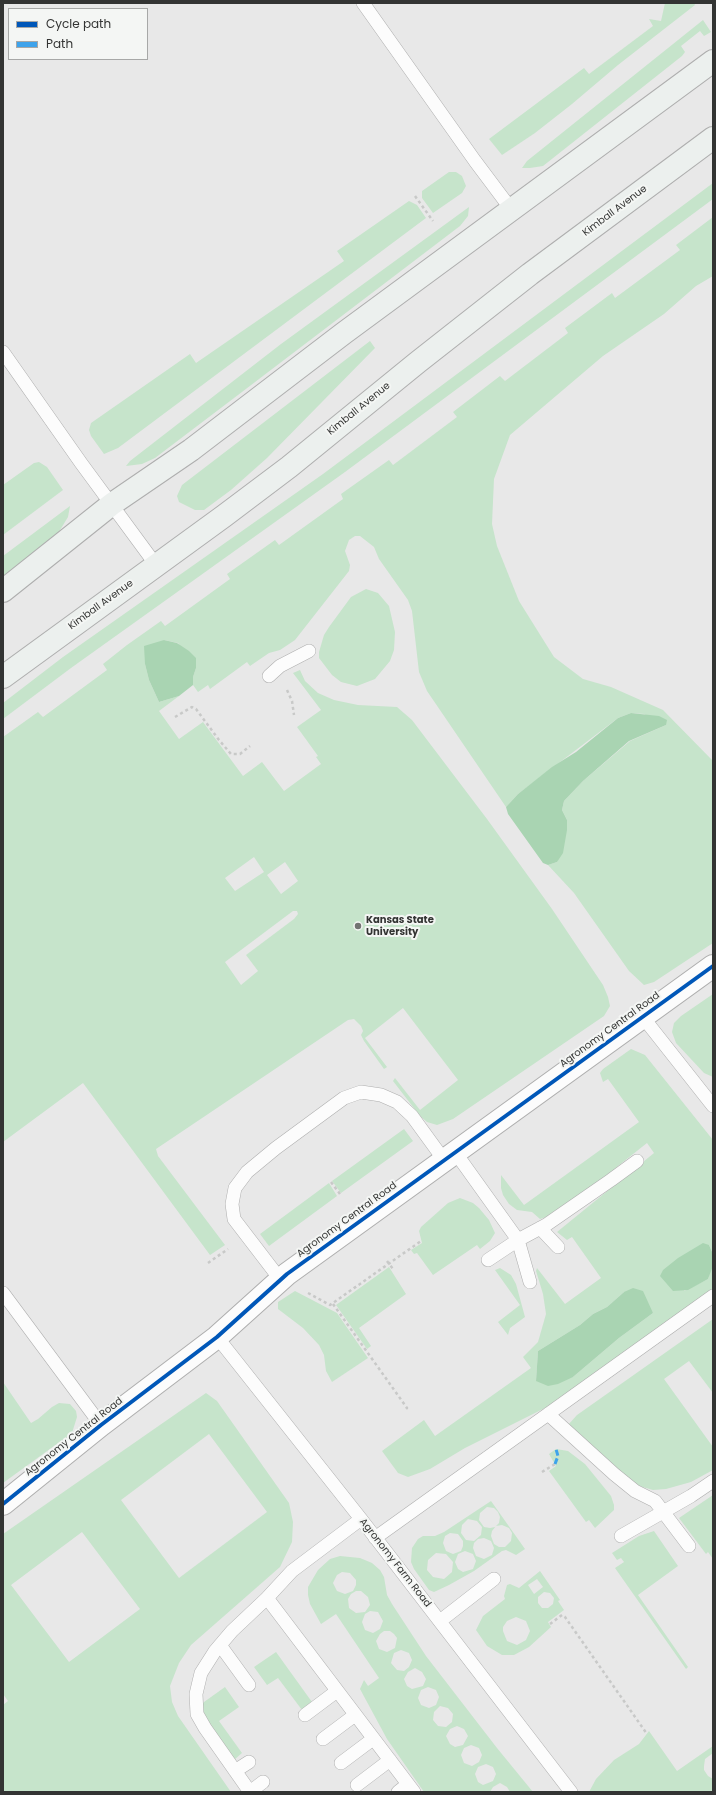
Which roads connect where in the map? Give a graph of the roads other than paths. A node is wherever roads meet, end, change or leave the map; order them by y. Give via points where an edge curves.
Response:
1 (363, 3) edge
2 (713, 61) edge
3 (713, 138) edge
4 (511, 209) junction
5 (3, 352) edge
6 (112, 504) junction
7 (156, 565) junction
8 (3, 591) edge
9 (309, 651) dead end
10 (269, 676) dead end
11 (3, 678) edge
12 (713, 966) edge
13 (642, 1016) junction
14 (713, 1106) edge
15 (450, 1156) junction
16 (637, 1161) dead end
17 (540, 1228) junction
18 (518, 1240) junction
19 (558, 1247) dead end
20 (488, 1260) dead end
21 (280, 1279) junction
22 (530, 1282) dead end
23 (3, 1293) edge
24 (713, 1296) edge
25 (217, 1337) junction
26 (548, 1414) junction
27 (101, 1425) junction
28 (713, 1481) edge
29 (3, 1504) edge
30 (663, 1511) junction
31 (361, 1519) junction
32 (621, 1536) dead end
33 (375, 1538) junction
34 (689, 1546) dead end
35 (494, 1579) dead end
36 (267, 1598) junction
37 (440, 1621) junction
38 (220, 1645) junction
39 (249, 1685) dead end
40 (337, 1692) junction
41 (305, 1715) dead end
42 (355, 1715) junction
43 (323, 1739) dead end
44 (373, 1739) junction
45 (390, 1760) junction
46 (249, 1762) dead end
47 (341, 1763) dead end
48 (236, 1771) junction
49 (263, 1782) dead end
50 (357, 1785) dead end
51 (407, 1789) edge
52 (250, 1792) edge
53 (571, 1792) edge

1 - 4 lane
2 - 4 main road
3 - 7 main road, Kimball Avenue via 530,274 289,467
4 - 6 main road via 191,450
5 - 6 lane
6 - 7 lane
6 - 8 main road
7 - 11 main road, Kimball Avenue
9 - 10 lane via 296,656
12 - 13 street, Agronomy Central Road
13 - 14 lane
13 - 15 street, Agronomy Central Road
15 - 18 lane
15 - 21 street, Agronomy Central Road
15 - 21 lane via 397,1102 381,1095 361,1092 344,1098 265,1157 235,1188 232,1204 234,1219
16 - 17 lane
17 - 18 lane
17 - 19 lane
18 - 20 lane
18 - 22 lane
21 - 25 street, Agronomy Central Road
23 - 27 lane
24 - 26 lane
25 - 27 street, Agronomy Central Road
25 - 31 lane, Agronomy Farm Road
26 - 30 lane via 614,1474 635,1491 656,1501
26 - 33 lane
27 - 29 street, Agronomy Central Road
28 - 30 lane
30 - 32 lane
30 - 34 lane
31 - 33 lane, Agronomy Farm Road
31 - 36 lane via 292,1571
33 - 37 lane, Agronomy Farm Road
35 - 37 lane
36 - 38 lane via 232,1630
36 - 40 lane
37 - 53 lane, Agronomy Farm Road
38 - 39 lane
38 - 48 lane via 201,1673 196,1694 198,1714
40 - 41 lane
40 - 42 lane
42 - 43 lane
42 - 44 lane
44 - 45 lane
44 - 47 lane
45 - 50 lane
45 - 51 lane
46 - 48 lane
48 - 52 lane
49 - 52 lane

